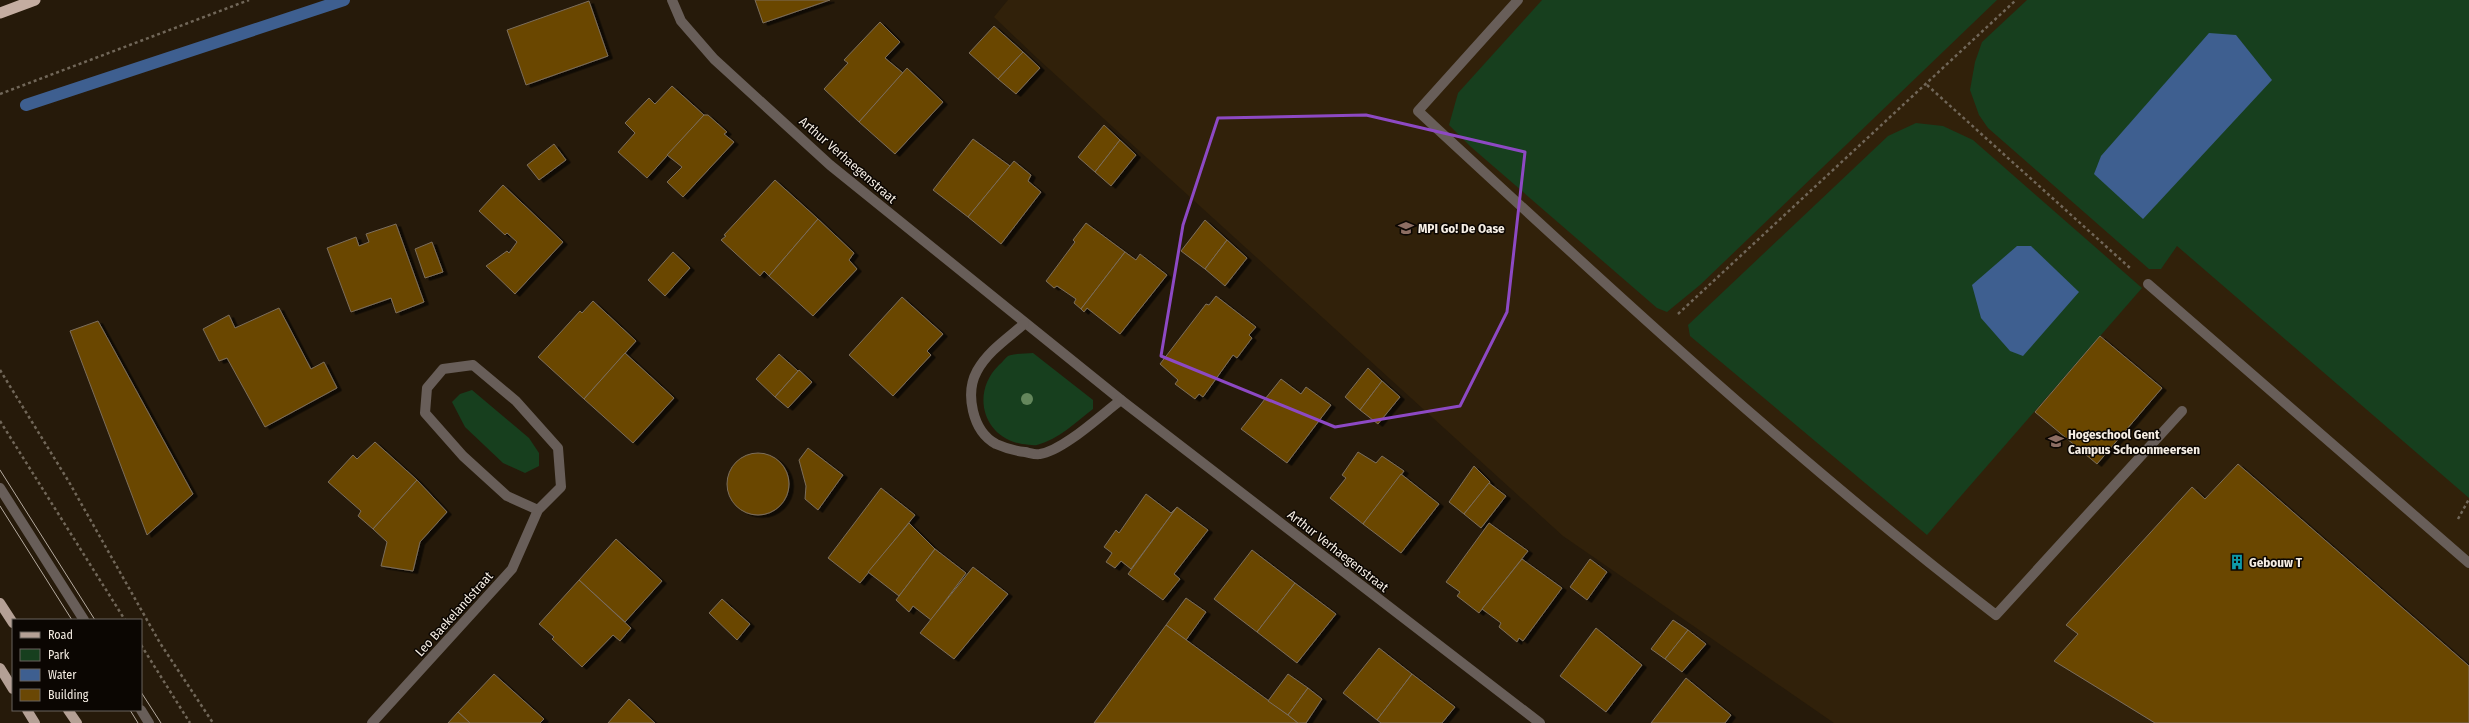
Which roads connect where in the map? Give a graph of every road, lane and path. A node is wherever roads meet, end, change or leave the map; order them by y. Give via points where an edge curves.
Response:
1 (35, 0) edge
2 (249, 0) edge
3 (672, 0) edge
4 (1518, 0) edge
5 (2016, 0) edge
6 (0, 13) edge
7 (1927, 85) junction
8 (0, 94) edge
9 (2148, 284) joint
10 (1024, 324) junction
11 (1658, 333) junction
12 (0, 370) edge
13 (1121, 400) junction
14 (2182, 411) dead end
15 (0, 421) edge
16 (0, 488) edge
17 (538, 510) junction
18 (2469, 564) edge
19 (0, 603) edge
20 (83, 619) edge
21 (124, 619) edge
22 (12, 621) edge
23 (142, 647) edge
24 (0, 668) edge
25 (12, 687) edge
26 (27, 711) edge
27 (69, 711) edge
28 (142, 711) edge
29 (35, 723) edge
30 (76, 723) edge
31 (150, 723) edge
32 (190, 723) edge
33 (213, 723) edge
34 (372, 723) edge
35 (1540, 723) edge

1 - 6 highway
2 - 8 path
3 - 10 street, Arthur Verhaegenstraat via 681,21 714,59 830,165
4 - 11 street via 1418,111
5 - 7 path
7 - 9 path
7 - 11 path
9 - 18 street
10 - 13 street, Arthur Verhaegenstraat
10 - 13 street via 988,356 976,372 971,391 973,411 981,429 995,443 1016,451 1040,454 1068,441
11 - 14 street via 1920,557 1996,615
12 - 33 path via 69,482 160,643
13 - 35 street, Arthur Verhaegenstraat
15 - 21 path
16 - 20 street
17 - 17 street, Leo Baekelandstraat via 561,486 558,448 516,401 473,365 443,369 427,388 425,412 463,456 507,496
17 - 34 street, Leo Baekelandstraat via 512,570
19 - 22 main road
23 - 32 path
24 - 25 main road
26 - 29 main road
27 - 30 main road
28 - 31 street

